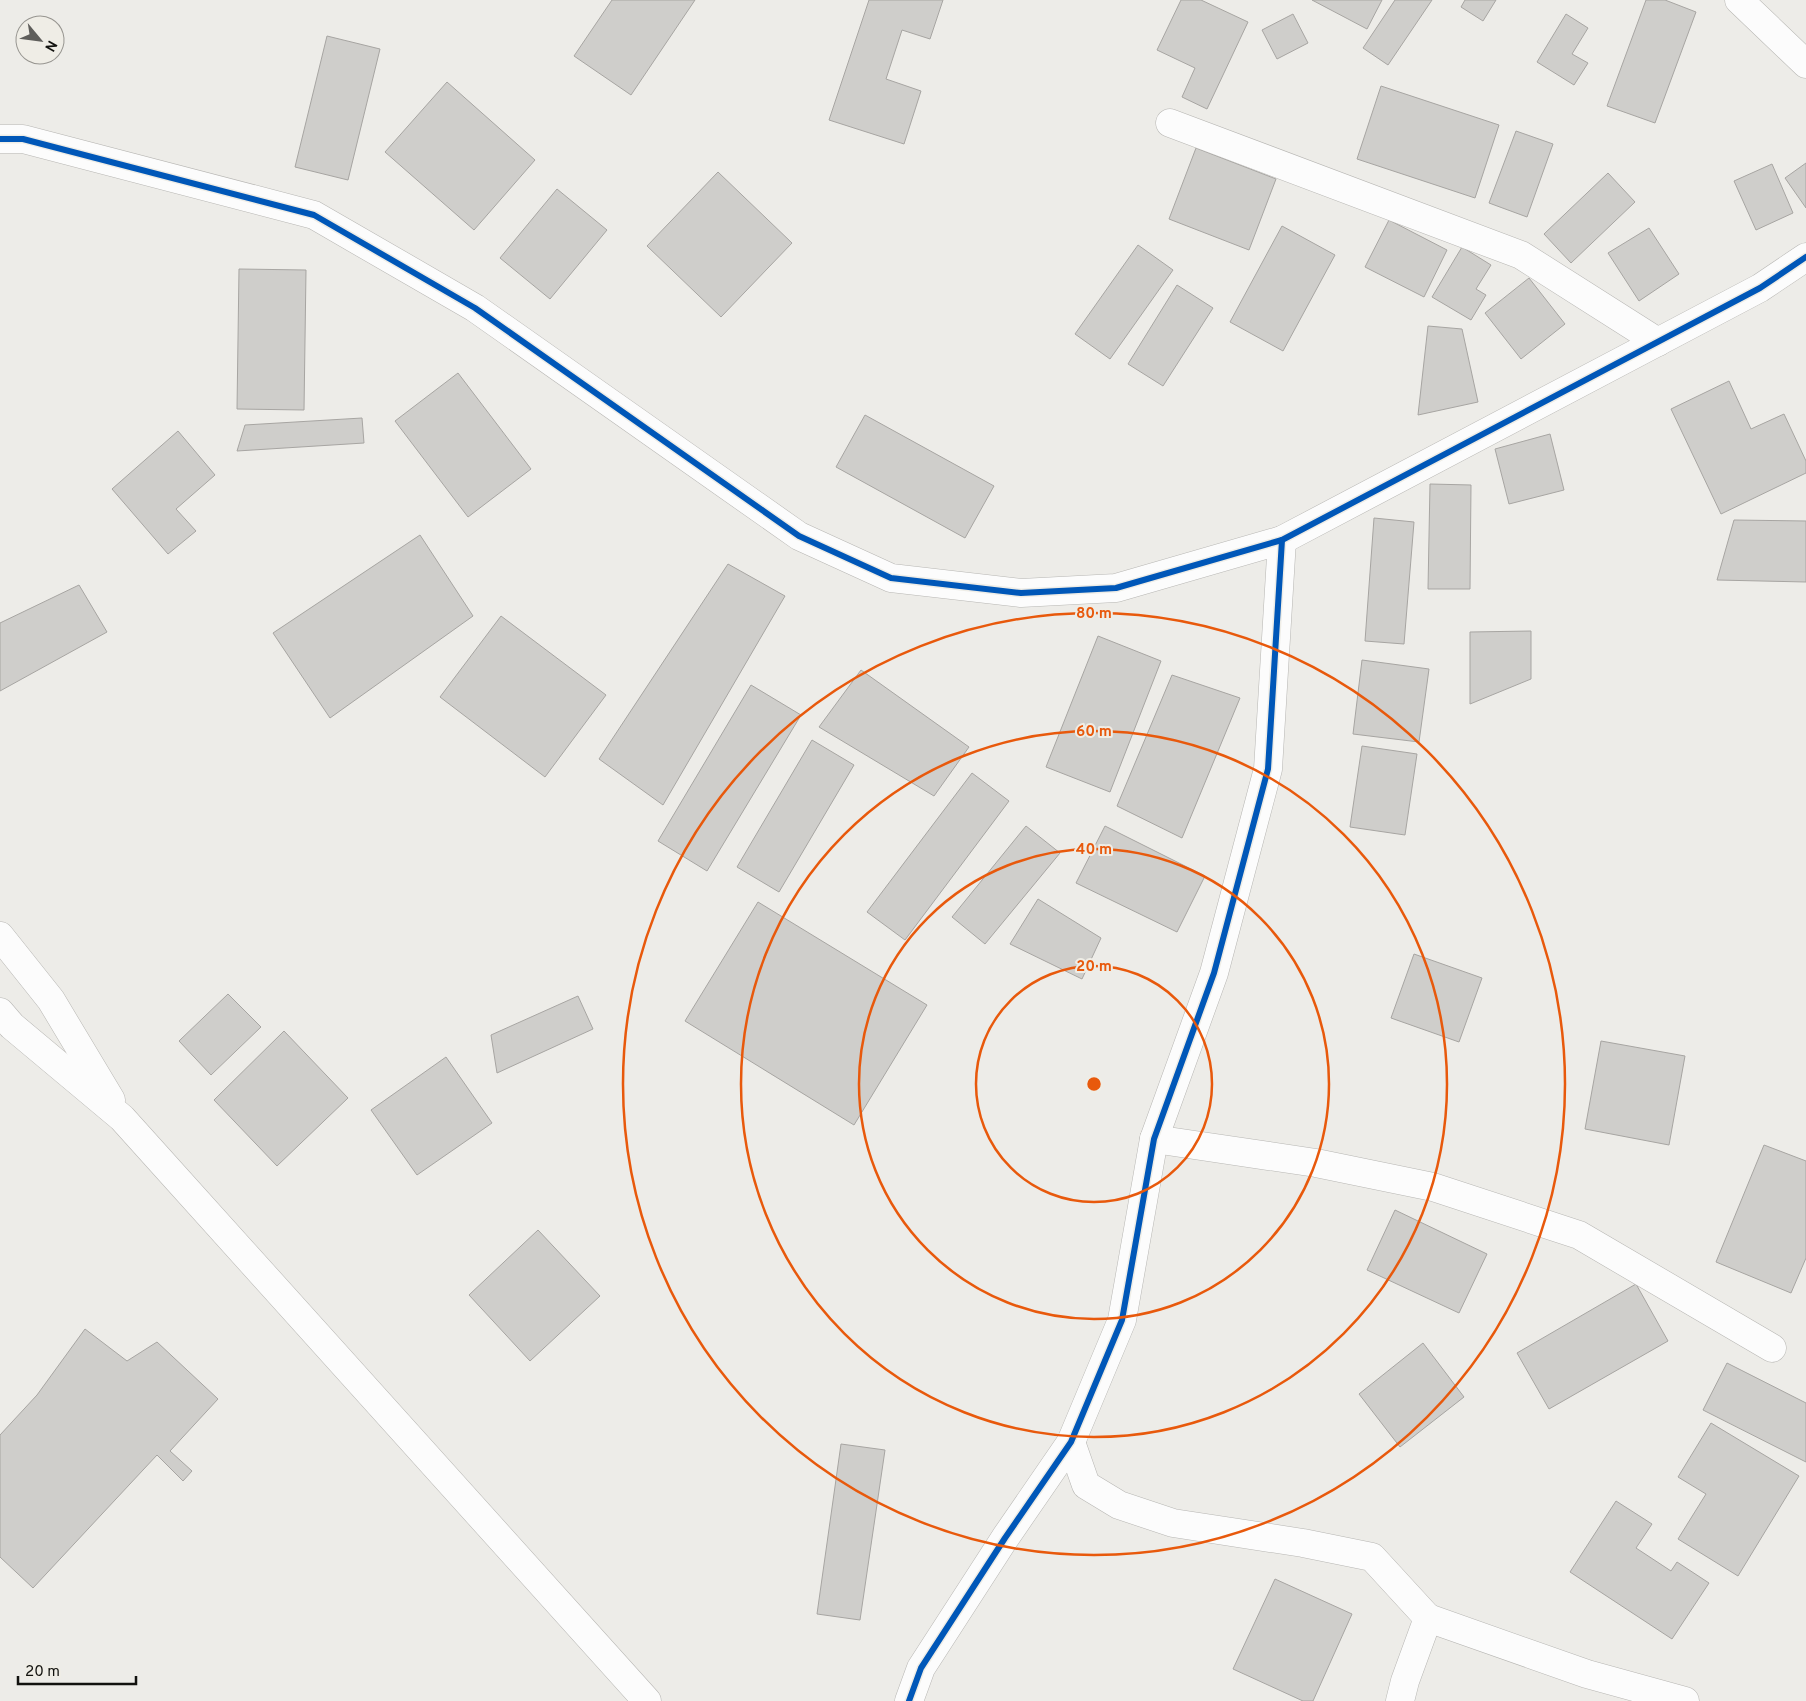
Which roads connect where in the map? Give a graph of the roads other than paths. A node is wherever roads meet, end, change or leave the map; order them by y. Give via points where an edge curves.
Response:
1 (1739, 0) edge
2 (1806, 64) edge
3 (1170, 123) dead end
4 (0, 139) edge
5 (1806, 257) edge
6 (1658, 342) junction
7 (1282, 540) junction
8 (0, 936) edge
9 (0, 1012) edge
10 (122, 1118) junction
11 (1154, 1139) junction
12 (1772, 1348) dead end
13 (1071, 1442) junction
14 (1428, 1618) junction
15 (647, 1701) edge
16 (909, 1701) edge
17 (1400, 1701) edge
18 (1685, 1701) edge

1 - 2 street
3 - 6 street via 1521,255
4 - 7 street via 22,140 314,215 475,308 800,536 891,578 1021,593 1116,588
5 - 6 street via 1760,288
6 - 7 street
7 - 11 street via 1268,770 1214,973
8 - 10 street via 51,1000
9 - 10 street via 12,1026
10 - 15 street
11 - 12 street via 1316,1163 1433,1187 1579,1235
11 - 13 street via 1122,1320
13 - 14 street via 1086,1485 1119,1505 1173,1523 1372,1556
13 - 16 street via 921,1668
14 - 17 street
14 - 18 street via 1587,1674

